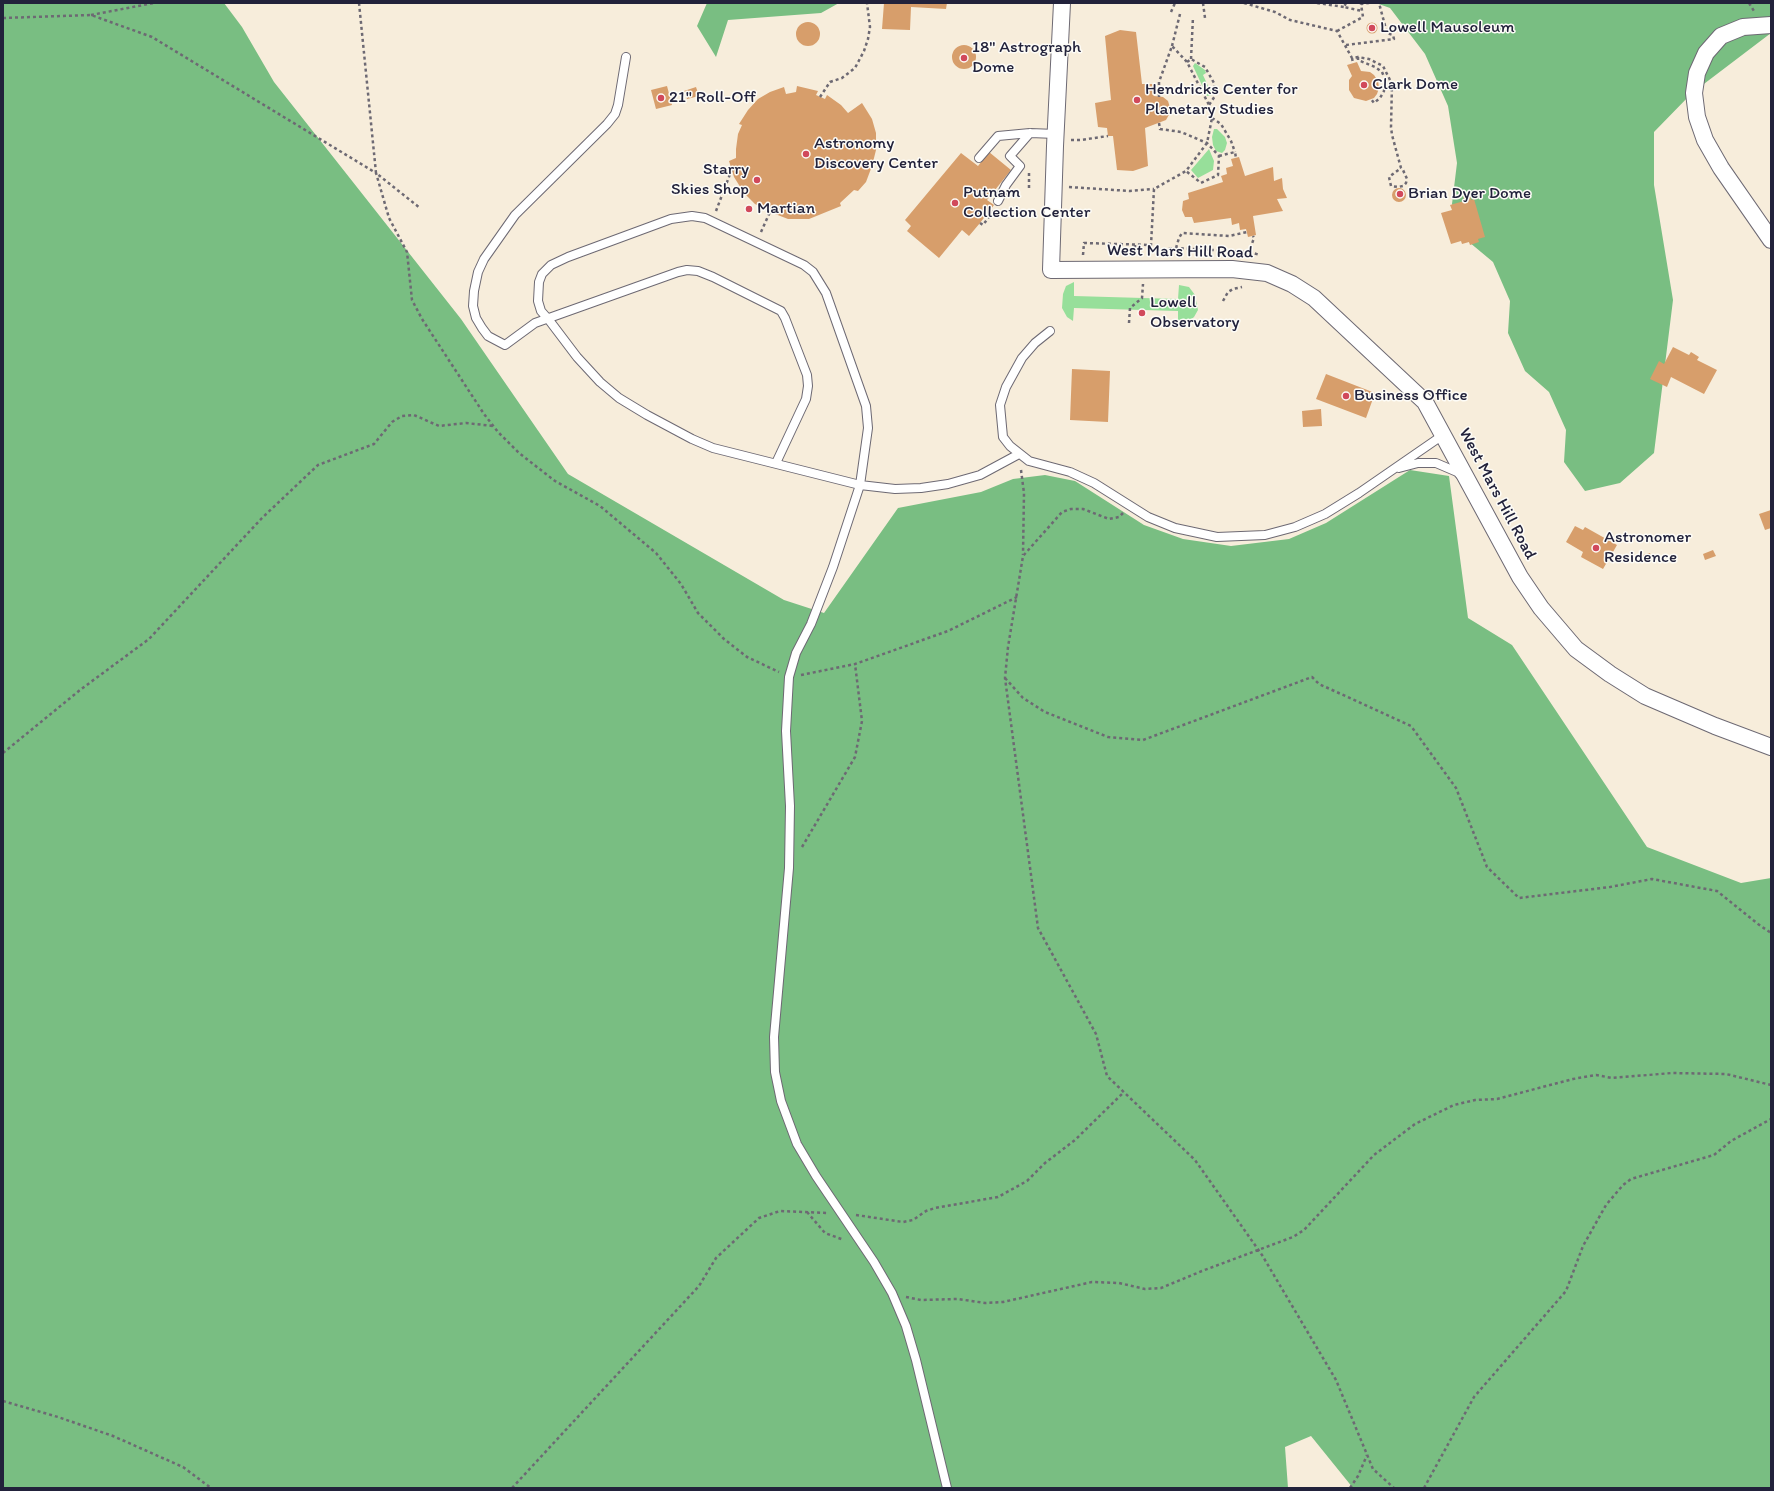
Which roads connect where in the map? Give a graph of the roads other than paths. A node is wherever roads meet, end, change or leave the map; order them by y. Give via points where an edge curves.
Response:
1 (1062, 3) edge
2 (1771, 26) edge
3 (626, 56) dead end
4 (1030, 133) junction
5 (1061, 137) junction
6 (978, 158) dead end
7 (998, 201) dead end
8 (1771, 240) edge
9 (549, 320) junction
10 (1050, 332) dead end
11 (1443, 435) junction
12 (1019, 454) junction
13 (776, 463) junction
14 (1394, 469) junction
15 (1468, 482) junction
16 (860, 484) junction
17 (1771, 747) edge
18 (947, 1488) edge

1 - 5 street, West Mars Hill Road
2 - 8 street via 1743,27 1722,36 1706,53 1697,73 1694,93 1697,117 1705,140 1721,168
3 - 9 lane via 615,114 515,215 484,259 478,272 473,306 476,318 488,336 505,345 535,323
4 - 5 lane
4 - 6 lane via 998,136
4 - 7 lane via 1010,156 1020,166
5 - 11 street, West Mars Hill Road via 1051,270 1232,269 1267,273 1280,278 1314,298 1425,402
9 - 13 lane via 577,357 619,398 692,439 714,448
9 - 13 lane via 687,270 713,277 781,311 807,375 808,386 806,399
9 - 16 lane via 541,311 538,290 542,274 551,265 682,217 705,218 804,265 813,272 826,293 866,406 868,428
10 - 12 lane via 1035,343 1022,358 1001,401 1000,420 1003,436
11 - 14 lane
11 - 15 street, West Mars Hill Road
12 - 14 lane via 1029,462 1070,472 1094,483 1148,517 1175,528 1224,537 1265,535 1295,527 1325,514
12 - 16 lane via 980,475 948,484 895,489
13 - 16 lane
14 - 15 lane via 1418,463 1436,463 1457,472
15 - 17 street, West Mars Hill Road via 1520,577 1541,608 1576,649 1646,696
16 - 18 lane via 833,567 796,653 789,677 786,731 790,806 789,868 774,1038 775,1072 781,1102 797,1144 892,1293 906,1326

